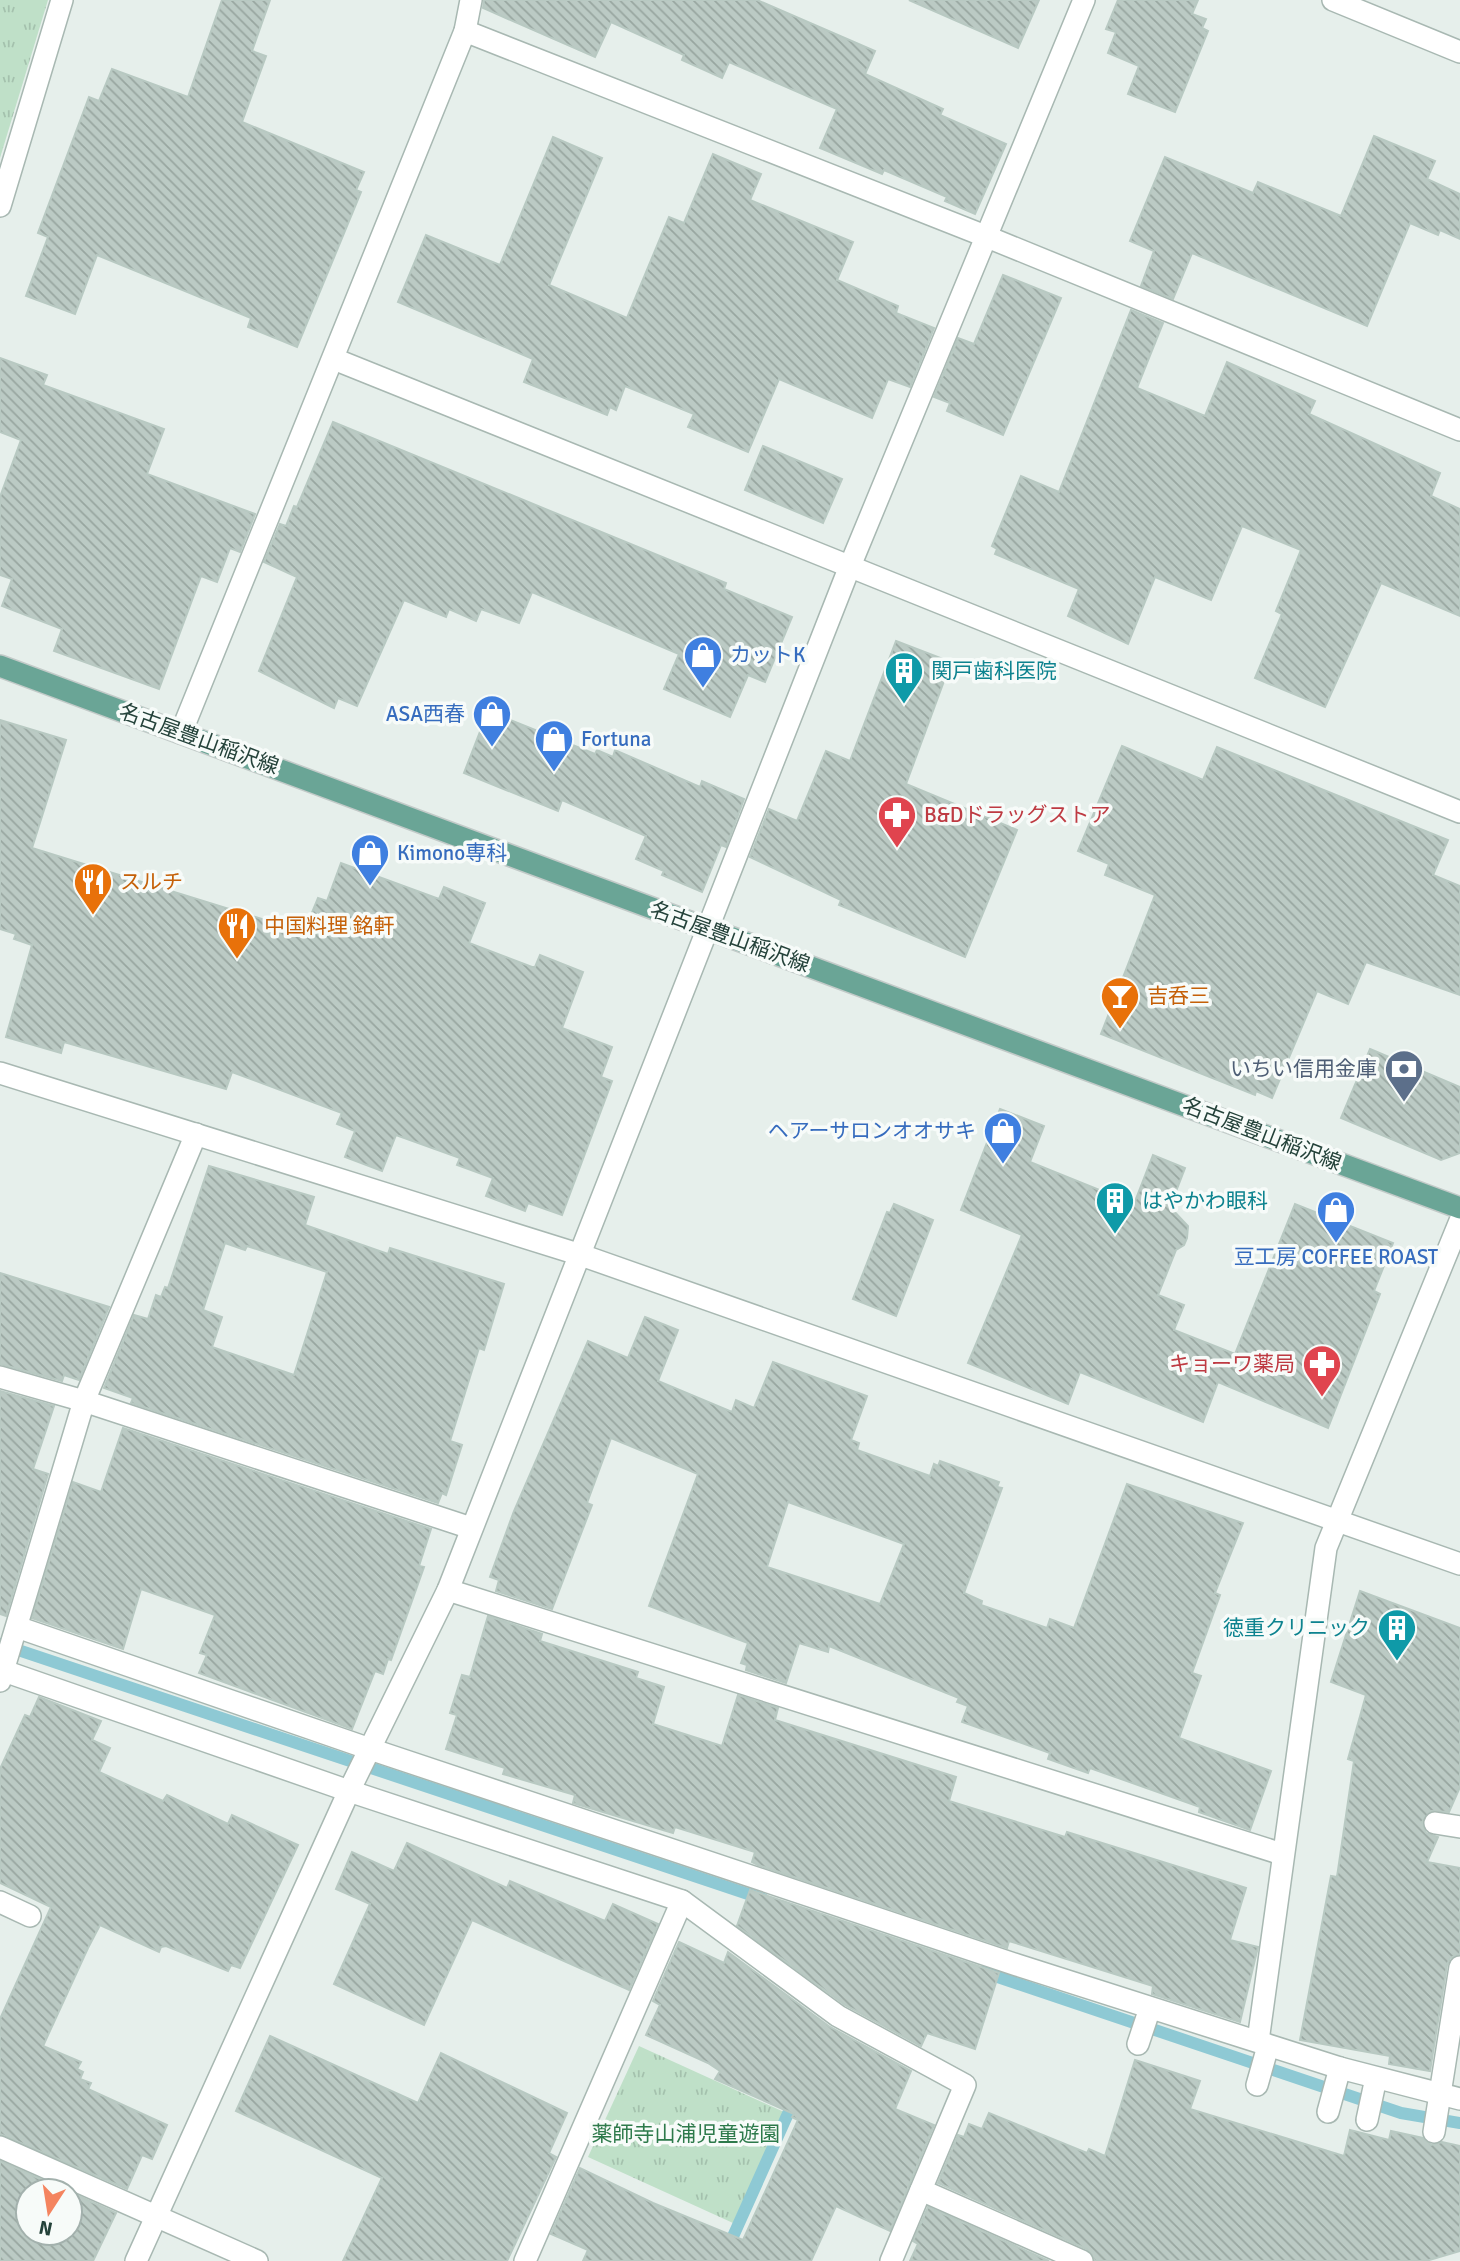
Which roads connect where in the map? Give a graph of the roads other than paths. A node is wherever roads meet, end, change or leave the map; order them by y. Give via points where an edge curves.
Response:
1 (62, 0) edge
2 (471, 0) edge
3 (1084, 0) edge
4 (1333, 0) edge
5 (465, 31) junction
6 (1460, 52) edge
7 (0, 206) edge
8 (985, 236) junction
9 (334, 359) junction
10 (1460, 430) edge
11 (850, 566) junction
12 (0, 666) edge
13 (181, 733) junction
14 (1460, 812) edge
15 (707, 928) junction
16 (0, 1073) edge
17 (195, 1134) junction
18 (1460, 1208) edge
19 (1460, 1221) edge
20 (582, 1255) junction
21 (0, 1377) edge
22 (84, 1401) junction
23 (1337, 1521) junction
24 (471, 1528) junction
25 (1460, 1564) edge
26 (448, 1590) junction
27 (17, 1627) junction
28 (2, 1676) edge
29 (370, 1749) junction
30 (349, 1791) junction
31 (1435, 1823) dead end
32 (1460, 1827) edge
33 (1282, 1854) junction
34 (682, 1901) junction
35 (0, 1902) edge
36 (30, 1916) dead end
37 (1460, 1967) edge
38 (1150, 2008) junction
39 (1138, 2044) dead end
40 (1263, 2044) junction
41 (1339, 2068) junction
42 (1376, 2078) junction
43 (1257, 2085) dead end
44 (1451, 2097) edge
45 (1328, 2112) dead end
46 (1367, 2120) dead end
47 (1434, 2132) dead end
48 (0, 2147) edge
49 (921, 2190) junction
50 (156, 2216) junction
51 (136, 2261) edge
52 (257, 2261) edge
53 (525, 2261) edge
54 (891, 2261) edge
55 (1083, 2261) edge

1 - 7 street
2 - 5 street
3 - 8 street
4 - 6 street
5 - 8 street
5 - 9 street
8 - 10 street
8 - 11 street
9 - 11 street
9 - 13 street
11 - 14 street
11 - 15 street
12 - 13 main road, 名古屋豊山稲沢線
13 - 15 main road, 名古屋豊山稲沢線
15 - 18 main road, 名古屋豊山稲沢線
15 - 20 street
16 - 17 street
17 - 20 street
17 - 22 street
19 - 23 street
20 - 23 street
20 - 24 street
21 - 22 street
22 - 24 street
22 - 27 street
23 - 25 street
23 - 33 street via 1326,1548
24 - 26 street
26 - 29 street
26 - 33 street
27 - 28 street
27 - 29 street
28 - 30 street
29 - 30 street
29 - 38 street
30 - 34 street
30 - 50 street
31 - 32 street
33 - 40 street
34 - 49 street via 838,2016 965,2085
34 - 53 street
35 - 36 street
37 - 44 street
38 - 39 street
38 - 40 street
40 - 41 street
40 - 43 street
41 - 42 street
41 - 45 street
42 - 44 street
42 - 46 street
44 - 47 street
48 - 50 street
49 - 54 street
49 - 55 street
50 - 51 street
50 - 52 street

